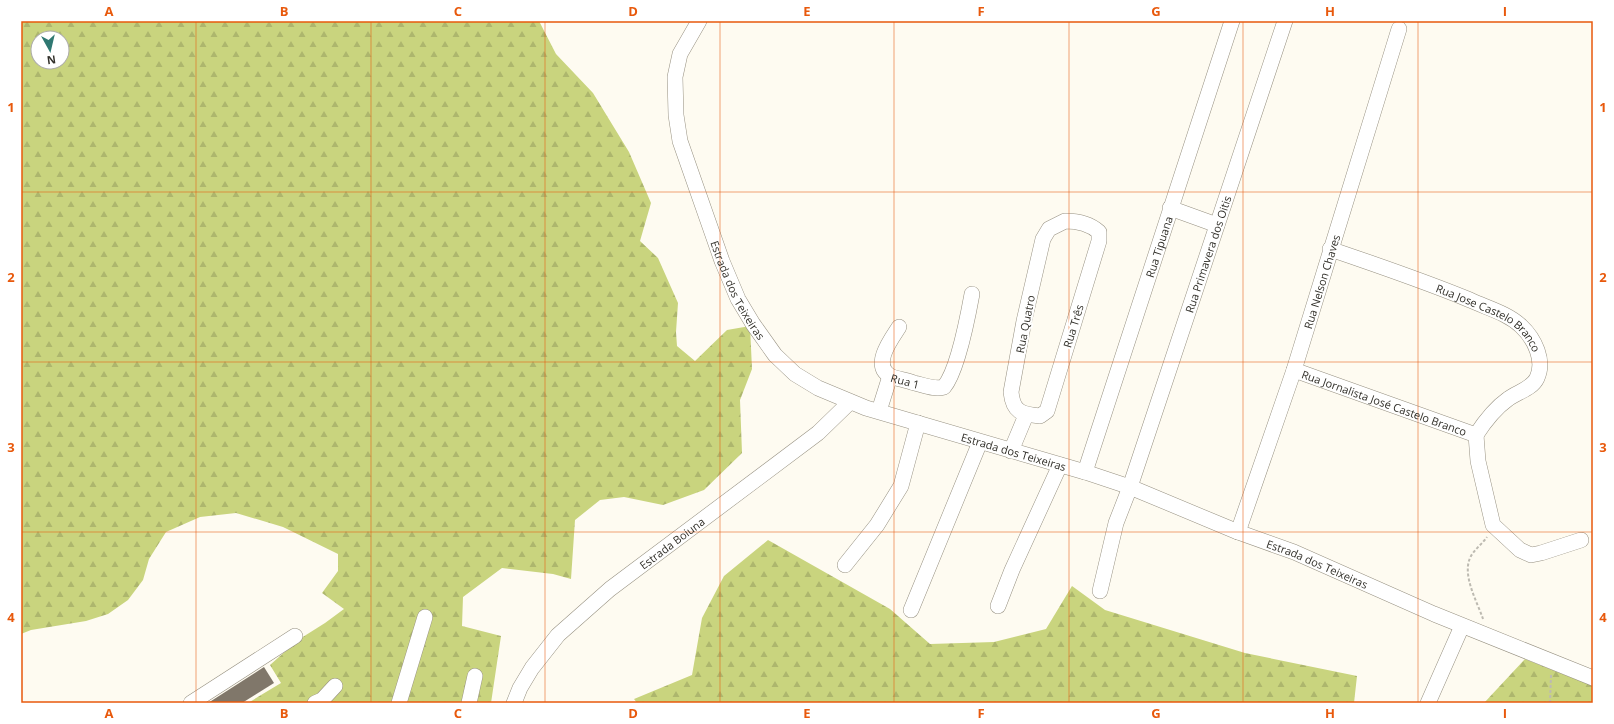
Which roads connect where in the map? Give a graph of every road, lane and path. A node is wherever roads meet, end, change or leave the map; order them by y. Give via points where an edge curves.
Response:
1 (699, 21) edge
2 (1232, 21) edge
3 (1284, 21) edge
4 (1399, 29) dead end
5 (1170, 208) junction
6 (1217, 225) junction
7 (1043, 239) joint
8 (1330, 249) junction
9 (972, 294) dead end
10 (899, 326) dead end
11 (1294, 370) junction
12 (890, 376) junction
13 (850, 402) junction
14 (879, 411) junction
15 (1021, 412) junction
16 (918, 423) junction
17 (1476, 435) junction
18 (980, 442) junction
19 (1011, 451) junction
20 (1060, 465) junction
21 (1084, 472) junction
22 (1130, 487) junction
23 (1493, 525) junction
24 (1238, 532) junction
25 (1581, 540) dead end
26 (845, 564) dead end
27 (1100, 591) dead end
28 (998, 606) dead end
29 (911, 610) dead end
30 (425, 617) dead end
31 (1462, 626) junction
32 (295, 636) dead end
33 (1489, 637) junction
34 (1552, 661) junction
35 (475, 676) dead end
36 (1593, 678) edge
37 (335, 686) dead end
38 (191, 703) edge
39 (315, 703) edge
40 (399, 703) edge
41 (469, 703) edge
42 (514, 703) edge
43 (1428, 703) edge
44 (1550, 703) edge

1 - 13 street, Estrada dos Teixeiras via 680,54 675,77 676,115 680,141 722,261 738,300 775,355 795,374 818,388
2 - 5 street, Rua Tipuana
3 - 6 street, Rua Primavera dos Oitis
4 - 8 street, Rua Nelson Chaves
5 - 6 street
5 - 21 street, Rua Tipuana
6 - 22 street, Rua Primavera dos Oitis
7 - 15 street, Rua Quatro via 1011,392 1012,403
7 - 15 street, Rua Três via 1049,229 1065,221 1077,221 1093,226 1099,232 1099,241 1047,411 1040,416
8 - 11 street, Rua Nelson Chaves
8 - 17 street, Rua Jose Castelo Branco via 1429,283 1507,316 1522,327 1538,354 1541,367 1536,380 1526,389 1508,398 1488,416
9 - 12 street, Rua 1 via 950,380 944,387 932,388
10 - 12 street, Rua 1 via 882,360 884,370
11 - 17 street, Rua Jornalista José Castelo Branco
11 - 24 street, Rua Nelson Chaves
12 - 14 street
13 - 14 street, Estrada dos Teixeiras
13 - 42 street, Estrada Boiuna via 818,433 587,609 558,635 532,668
14 - 16 street, Estrada dos Teixeiras
15 - 19 street
16 - 18 street, Estrada dos Teixeiras
16 - 26 street via 901,486 877,525
17 - 23 street, Rua Jornalista José Castelo Branco via 1478,461
18 - 19 street, Estrada dos Teixeiras
18 - 29 street
19 - 20 street, Estrada dos Teixeiras
20 - 21 street, Estrada dos Teixeiras
20 - 28 street
21 - 22 street, Estrada dos Teixeiras
22 - 24 street, Estrada dos Teixeiras
22 - 27 street, Rua Primavera dos Oitis via 1116,523
23 - 25 street via 1520,550 1531,555
23 - 33 path via 1482,544 1472,554 1467,570
24 - 31 street, Estrada dos Teixeiras via 1294,552
30 - 40 street
31 - 33 street, Estrada dos Teixeiras
31 - 43 street
32 - 38 street
33 - 34 street, Estrada dos Teixeiras
34 - 36 street, Estrada dos Teixeiras
34 - 44 path
35 - 41 street
37 - 39 street via 322,700

